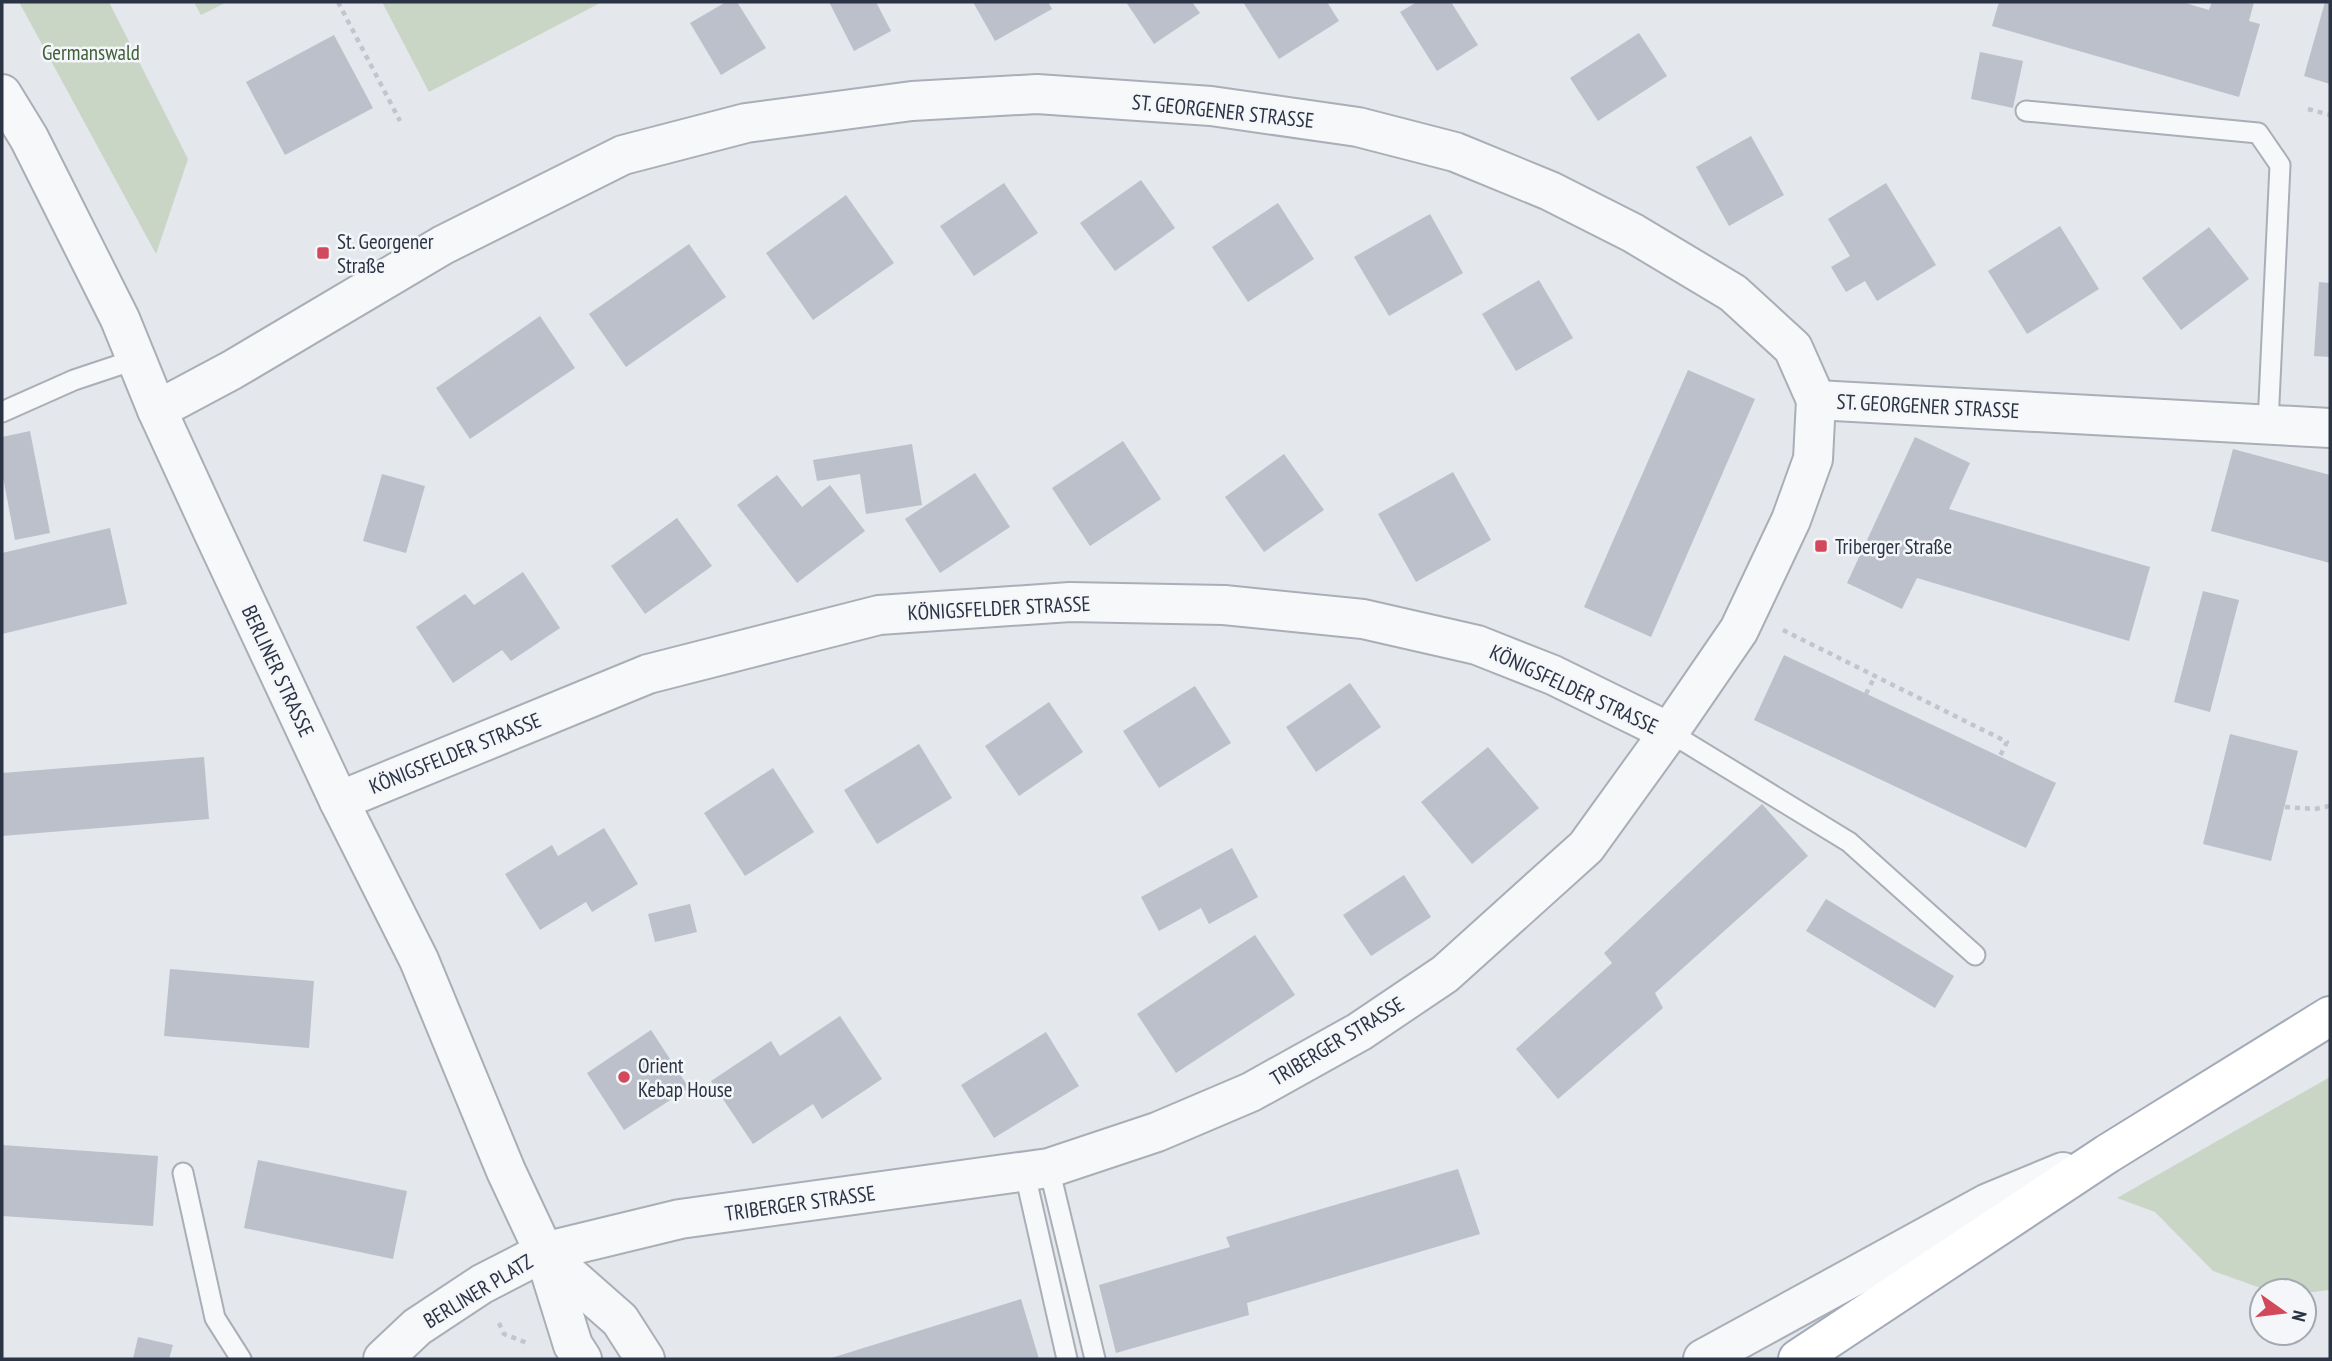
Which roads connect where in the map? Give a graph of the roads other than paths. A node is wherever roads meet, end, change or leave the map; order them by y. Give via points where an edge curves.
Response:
1 (2, 94) edge
2 (2026, 111) dead end
3 (137, 359) junction
4 (1816, 400) junction
5 (157, 410) junction
6 (2, 412) edge
7 (2268, 424) junction
8 (2330, 428) edge
9 (1669, 733) junction
10 (339, 801) junction
11 (1975, 955) dead end
12 (2330, 1016) edge
13 (2108, 1154) junction
14 (1037, 1171) junction
15 (183, 1172) dead end
16 (544, 1252) junction
17 (241, 1359) edge
18 (383, 1359) edge
19 (582, 1359) edge
20 (645, 1359) edge
21 (1067, 1359) edge
22 (1095, 1359) edge
23 (1703, 1359) edge
24 (1797, 1359) edge

1 - 3 street, BERLINER STRASSE via 29,138
2 - 7 lane via 2258,132 2280,165
3 - 5 street, BERLINER STRASSE
3 - 6 lane
4 - 5 street, ST. GEORGENER STRASSE via 1793,348 1733,293 1633,233 1550,191 1455,152 1358,127 1211,106 1037,94 912,101 746,122 623,155 443,245
4 - 7 street, ST. GEORGENER STRASSE
4 - 9 street, TRIBERGER STRASSE via 1813,459 1791,520 1739,630
5 - 10 street, BERLINER STRASSE
7 - 8 street, ST. GEORGENER STRASSE
9 - 10 street, KÖNIGSFELDER STRASSE via 1553,675 1477,645 1363,619 1224,605 1070,602 879,615 648,674
9 - 11 lane via 1849,842
9 - 14 street, TRIBERGER STRASSE via 1586,847 1445,974 1359,1032 1251,1092 1157,1132
10 - 16 street, BERLINER STRASSE via 419,960
12 - 13 main road
13 - 23 street via 1988,1203
13 - 24 main road
14 - 16 street, TRIBERGER STRASSE via 680,1219
14 - 21 lane
14 - 22 lane
15 - 17 lane via 215,1318
16 - 18 street, BERLINER PLATZ via 482,1284 416,1328
16 - 19 street, BERLINER STRASSE via 573,1345
16 - 20 street, BERLINER STRASSE via 620,1320

